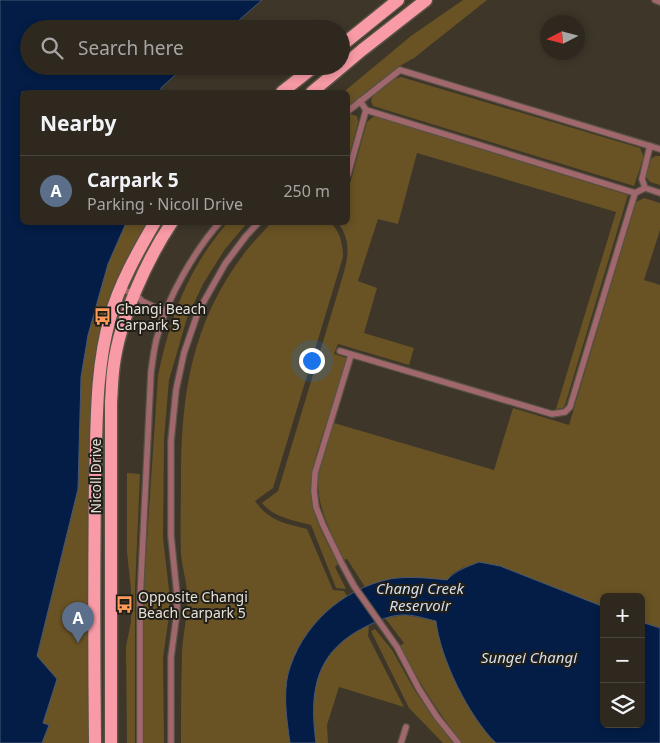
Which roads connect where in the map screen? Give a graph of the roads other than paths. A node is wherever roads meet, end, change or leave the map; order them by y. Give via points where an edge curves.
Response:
1 (398, 0) edge
2 (426, 0) edge
3 (655, 0) edge
4 (660, 2) edge
5 (350, 39) edge
6 (350, 60) edge
7 (304, 75) edge
8 (332, 75) edge
9 (285, 90) edge
10 (314, 90) edge
11 (360, 101) junction
12 (350, 109) edge
13 (366, 110) junction
14 (650, 146) junction
15 (660, 149) edge
16 (350, 167) edge
17 (645, 188) junction
18 (635, 193) junction
19 (660, 194) edge
20 (153, 225) edge
21 (170, 225) edge
22 (218, 225) edge
23 (256, 225) edge
24 (121, 289) junction
25 (135, 294) junction
26 (165, 312) junction
27 (340, 351) dead end
28 (350, 354) junction
29 (111, 555) junction
30 (95, 558) junction
31 (95, 691) junction
32 (110, 691) junction
33 (406, 727) dead end
34 (95, 743) edge
35 (111, 743) edge
36 (140, 743) edge
37 (171, 743) edge
38 (401, 743) edge
39 (458, 743) edge

1 - 5 main road
2 - 6 main road
3 - 4 lane
7 - 9 main road
8 - 10 main road
11 - 12 lane
11 - 13 lane
11 - 14 lane via 400,70
13 - 16 lane
13 - 18 lane
14 - 15 lane
14 - 17 lane via 642,178
17 - 18 lane
17 - 19 lane
18 - 28 lane via 570,407 565,412 552,414
20 - 24 main road, Nicoll Drive
21 - 25 main road, Nicoll Drive
22 - 26 lane via 191,263
23 - 37 lane via 225,264 198,312 176,390 171,441 171,536 178,595 171,657
24 - 25 lane
24 - 30 main road, Nicoll Drive via 110,318 97,388
25 - 26 lane
25 - 29 main road, Nicoll Drive via 114,362
26 - 36 lane via 151,372 140,600
27 - 28 lane
28 - 39 lane via 316,473 316,507 354,586 397,647 419,690
29 - 30 lane
29 - 32 main road, Nicoll Drive
30 - 31 main road, Nicoll Drive
31 - 32 lane
31 - 34 main road, Nicoll Drive
32 - 35 main road, Nicoll Drive
33 - 38 lane

